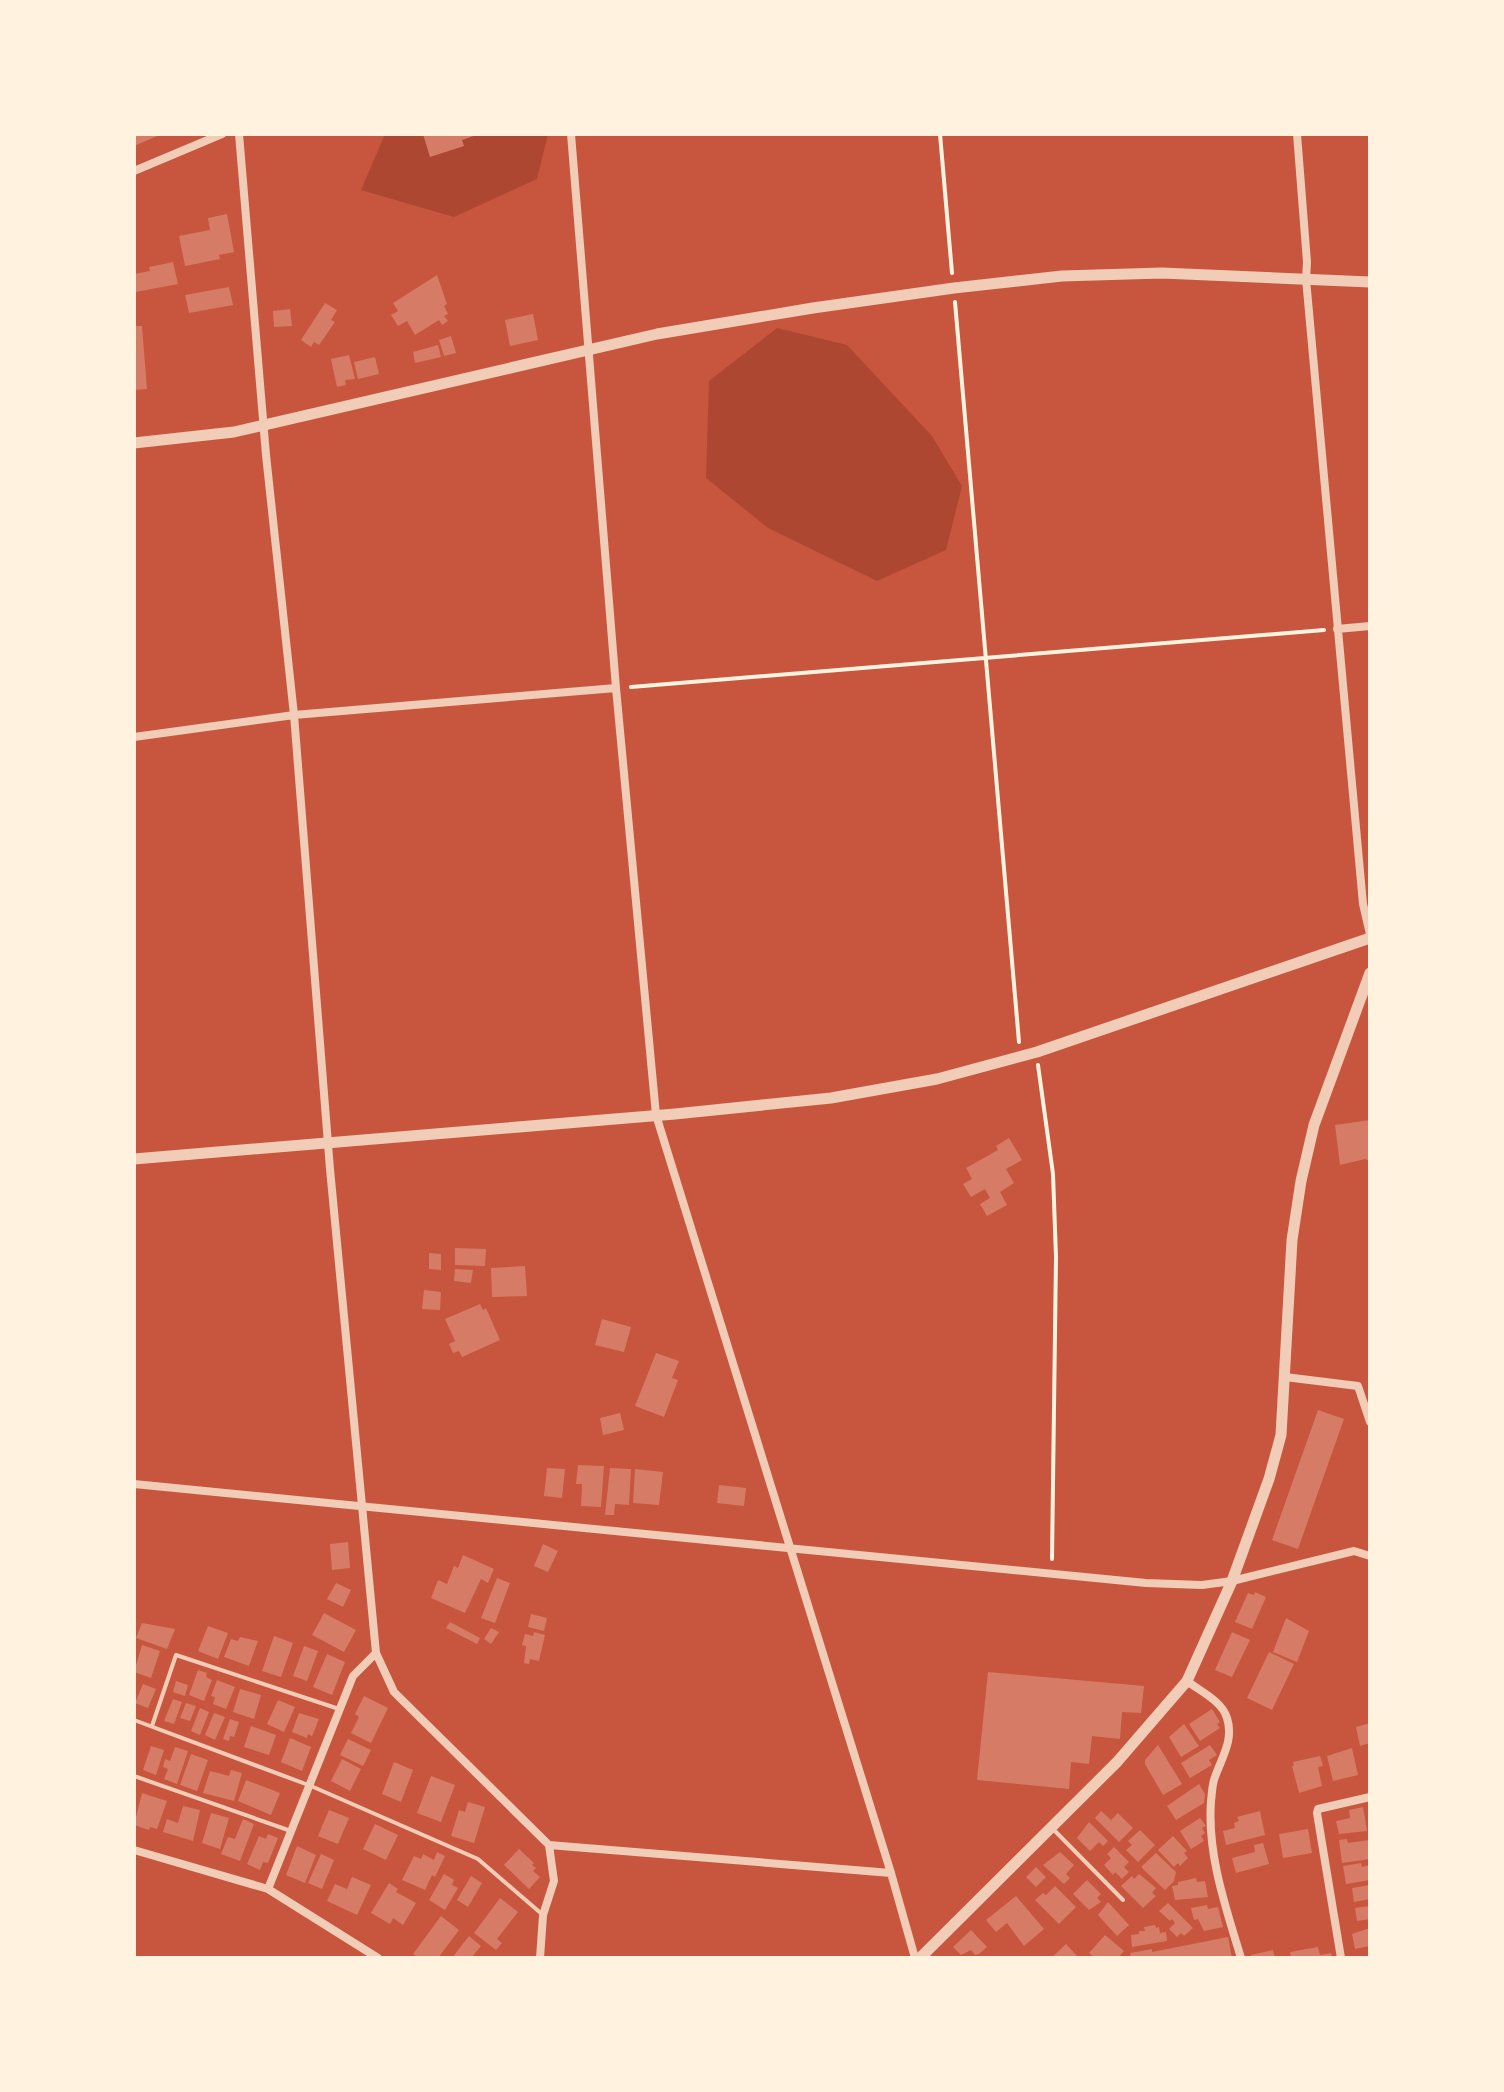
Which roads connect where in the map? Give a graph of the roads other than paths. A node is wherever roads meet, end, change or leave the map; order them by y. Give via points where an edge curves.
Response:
1 (222, 134) edge
2 (239, 134) edge
3 (571, 134) edge
4 (1297, 134) edge
5 (134, 171) edge
6 (1306, 279) junction
7 (1370, 282) edge
8 (590, 348) junction
9 (266, 425) junction
10 (134, 443) edge
11 (1370, 626) edge
12 (1337, 629) junction
13 (616, 688) junction
14 (294, 715) junction
15 (134, 737) edge
16 (1370, 936) edge
17 (1370, 973) edge
18 (656, 1115) junction
19 (329, 1141) junction
20 (134, 1159) edge
21 (1285, 1377) junction
22 (1370, 1422) edge
23 (134, 1484) edge
24 (364, 1506) junction
25 (790, 1548) junction
26 (1370, 1556) edge
27 (1232, 1581) junction
28 (376, 1653) junction
29 (1187, 1681) junction
30 (339, 1709) junction
31 (134, 1720) edge
32 (152, 1726) junction
33 (134, 1776) edge
34 (311, 1786) junction
35 (1370, 1797) edge
36 (1052, 1828) junction
37 (291, 1831) junction
38 (549, 1845) junction
39 (134, 1850) edge
40 (891, 1873) junction
41 (268, 1889) junction
42 (1123, 1900) dead end
43 (543, 1915) junction
44 (922, 1957) edge
45 (378, 1958) edge
46 (540, 1958) edge
47 (1241, 1958) edge
48 (1341, 1958) edge

1 - 5 street
2 - 9 street
3 - 8 street
4 - 6 street
6 - 7 street
6 - 8 street via 1162,273 954,288
6 - 12 street
8 - 9 street
8 - 13 street
9 - 10 street
9 - 14 street
11 - 12 street
12 - 16 street
13 - 14 street
13 - 18 street
14 - 15 street
14 - 19 street
16 - 18 street via 1037,1052 937,1079 831,1098
17 - 21 street via 1314,1125 1301,1181 1292,1240
18 - 19 street
18 - 25 street
19 - 20 street
19 - 24 street
21 - 22 street via 1358,1386
21 - 27 street via 1281,1435
23 - 24 street
24 - 25 street
24 - 28 street
25 - 27 street via 1146,1583
25 - 40 street
26 - 27 street via 1354,1551
27 - 29 street
28 - 30 street via 353,1676
28 - 38 street via 394,1692
29 - 36 street
29 - 47 street via 1218,1703 1227,1718 1225,1757 1214,1778 1211,1805 1220,1892
30 - 32 lane via 176,1655
30 - 34 street
31 - 32 lane
32 - 34 lane
33 - 37 lane
34 - 37 street
34 - 43 lane via 478,1859
35 - 48 street via 1317,1813
36 - 42 lane
36 - 44 street
37 - 41 street
38 - 40 street
38 - 43 street via 554,1881
39 - 41 street
40 - 44 street
41 - 45 street
43 - 46 street

